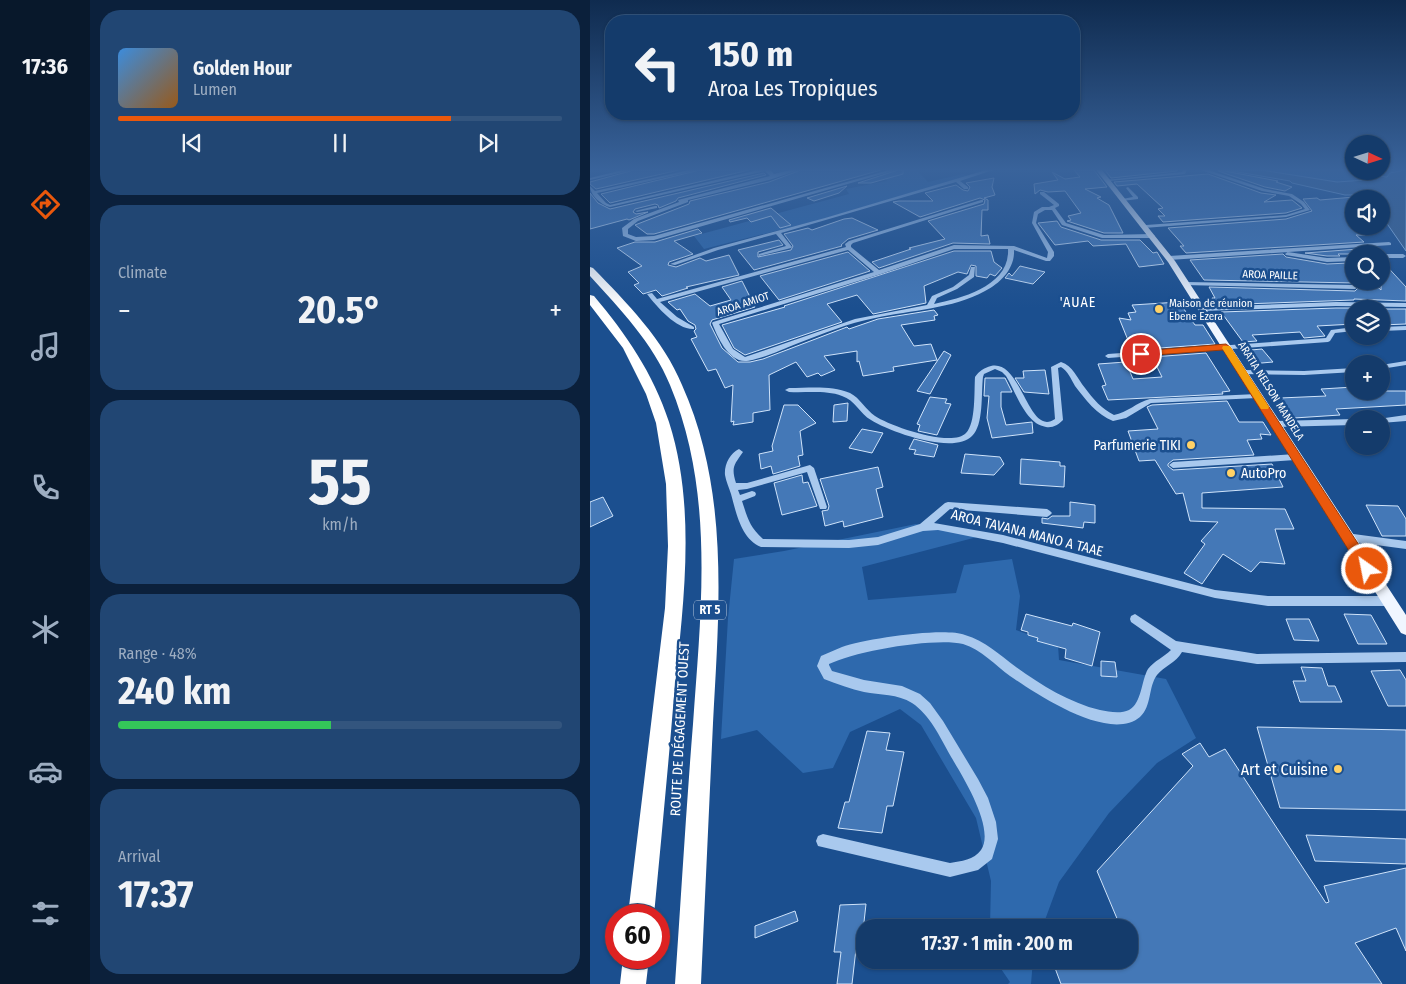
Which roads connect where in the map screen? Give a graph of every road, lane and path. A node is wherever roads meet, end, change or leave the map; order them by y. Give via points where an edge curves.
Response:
1 (647, 216) edge
2 (732, 216) edge
3 (835, 216) edge
4 (934, 216) edge
5 (1035, 216) edge
6 (1057, 216) edge
7 (1137, 216) edge
8 (1286, 216) edge
9 (1149, 231) junction
10 (778, 233) junction
11 (1389, 244) dead end
12 (849, 248) junction
13 (1010, 248) junction
14 (761, 255) dead end
15 (1390, 256) edge
16 (1403, 256) dead end
17 (1345, 259) edge
18 (1170, 260) junction
19 (673, 264) dead end
20 (973, 268) dead end
21 (590, 270) edge
22 (879, 273) junction
23 (1186, 284) junction
24 (1345, 287) edge
25 (650, 294) dead end
26 (590, 298) edge
27 (656, 301) junction
28 (1406, 305) edge
29 (930, 306) junction
30 (1202, 310) junction
31 (692, 328) dead end
32 (1406, 328) edge
33 (1390, 329) edge
34 (1345, 330) edge
35 (1226, 347) junction
36 (1108, 356) dead end
37 (1406, 364) edge
38 (1390, 366) edge
39 (1345, 371) edge
40 (1242, 372) junction
41 (789, 390) dead end
42 (1257, 396) junction
43 (1406, 418) edge
44 (1390, 419) edge
45 (1345, 422) edge
46 (1276, 424) junction
47 (739, 452) dead end
48 (1296, 457) junction
49 (1173, 464) dead end
50 (732, 485) junction
51 (752, 494) dead end
52 (738, 499) junction
53 (822, 507) dead end
54 (1047, 513) dead end
55 (923, 527) junction
56 (1346, 537) junction
57 (1406, 545) edge
58 (1388, 601) junction
59 (1135, 619) dead end
60 (1406, 628) edge
61 (1179, 647) junction
62 (1406, 656) edge
63 (823, 841) dead end
64 (642, 904) edge
65 (635, 969) edge
66 (633, 984) edge
67 (688, 984) edge

1 - 2 street via 625,228 625,235 636,239 654,238
3 - 10 street
4 - 12 street via 851,242
5 - 13 street, AROA AMIOT via 1034,223 1051,252 1050,259
6 - 9 street via 1064,224 1106,237
7 - 9 main road, ARATIA NELSON MANDELA
8 - 9 street
9 - 18 main road, ARATIA NELSON MANDELA
10 - 14 street via 789,246
10 - 19 street
11 - 18 street
12 - 22 street
12 - 27 street
13 - 22 street, AROA AMIOT via 954,247
13 - 29 street, AROA AMIOT via 1008,266 989,286 970,296
15 - 16 street
17 - 18 street via 1286,254
18 - 23 main road, ARATIA NELSON MANDELA
20 - 29 street via 972,276 934,297
21 - 67 highway, ROUTE DE DÉGAGEMENT OUEST / RT 5 via 640,326 670,371 690,419 704,480 710,614
22 - 29 street, AROA AMIOT via 714,323 733,353 742,359 857,320
23 - 24 street, AROA PAILLE
23 - 30 main road, ARATIA NELSON MANDELA
25 - 27 street
26 - 64 highway, ROUTE DE DÉGAGEMENT OUEST / RT 5 via 640,366 652,393 667,441 674,495 674,608
27 - 31 street
28 - 30 street via 1336,304
30 - 35 main road, ARATIA NELSON MANDELA
32 - 33 street
34 - 35 street via 1332,331 1328,340
35 - 36 street
35 - 40 main road, ARATIA NELSON MANDELA
37 - 38 street
39 - 40 street
40 - 42 main road, ARATIA NELSON MANDELA
41 - 42 street via 841,393 853,398 864,412 883,423 927,438 955,441 970,435 979,378 981,372 990,368 1007,372 1032,416 1045,425 1059,420 1054,367 1060,364 1069,370 1100,410 1113,418 1124,416 1150,401
42 - 46 main road, ARATIA NELSON MANDELA
43 - 44 street
45 - 46 street
46 - 48 main road, ARATIA NELSON MANDELA
47 - 50 street, AROA TAVANA MANO A TAAE via 731,461 729,474
48 - 49 street, ARATIA NELSON MANDELA
48 - 56 main road, ARATIA NELSON MANDELA
50 - 52 street, AROA TAVANA MANO A TAAE
50 - 53 street via 747,486 810,468
51 - 52 street
52 - 55 street, AROA TAVANA MANO A TAAE via 745,525 761,543 849,544 878,541
54 - 55 street via 948,505
55 - 58 street, AROA TAVANA MANO A TAAE via 938,526 985,534 1215,594 1268,601
56 - 57 street
56 - 58 main road, ARATIA NELSON MANDELA
58 - 60 main road, ARATIA NELSON MANDELA
59 - 61 street
61 - 62 street via 1257,659
61 - 63 street via 1174,657 1153,672 1135,713 1113,719 1092,715 1060,700 1019,676 977,644 961,639 907,641 843,652 825,660 823,666 828,675 906,693 923,703 980,791 990,816 991,837 987,854 978,864 950,870
65 - 66 highway

